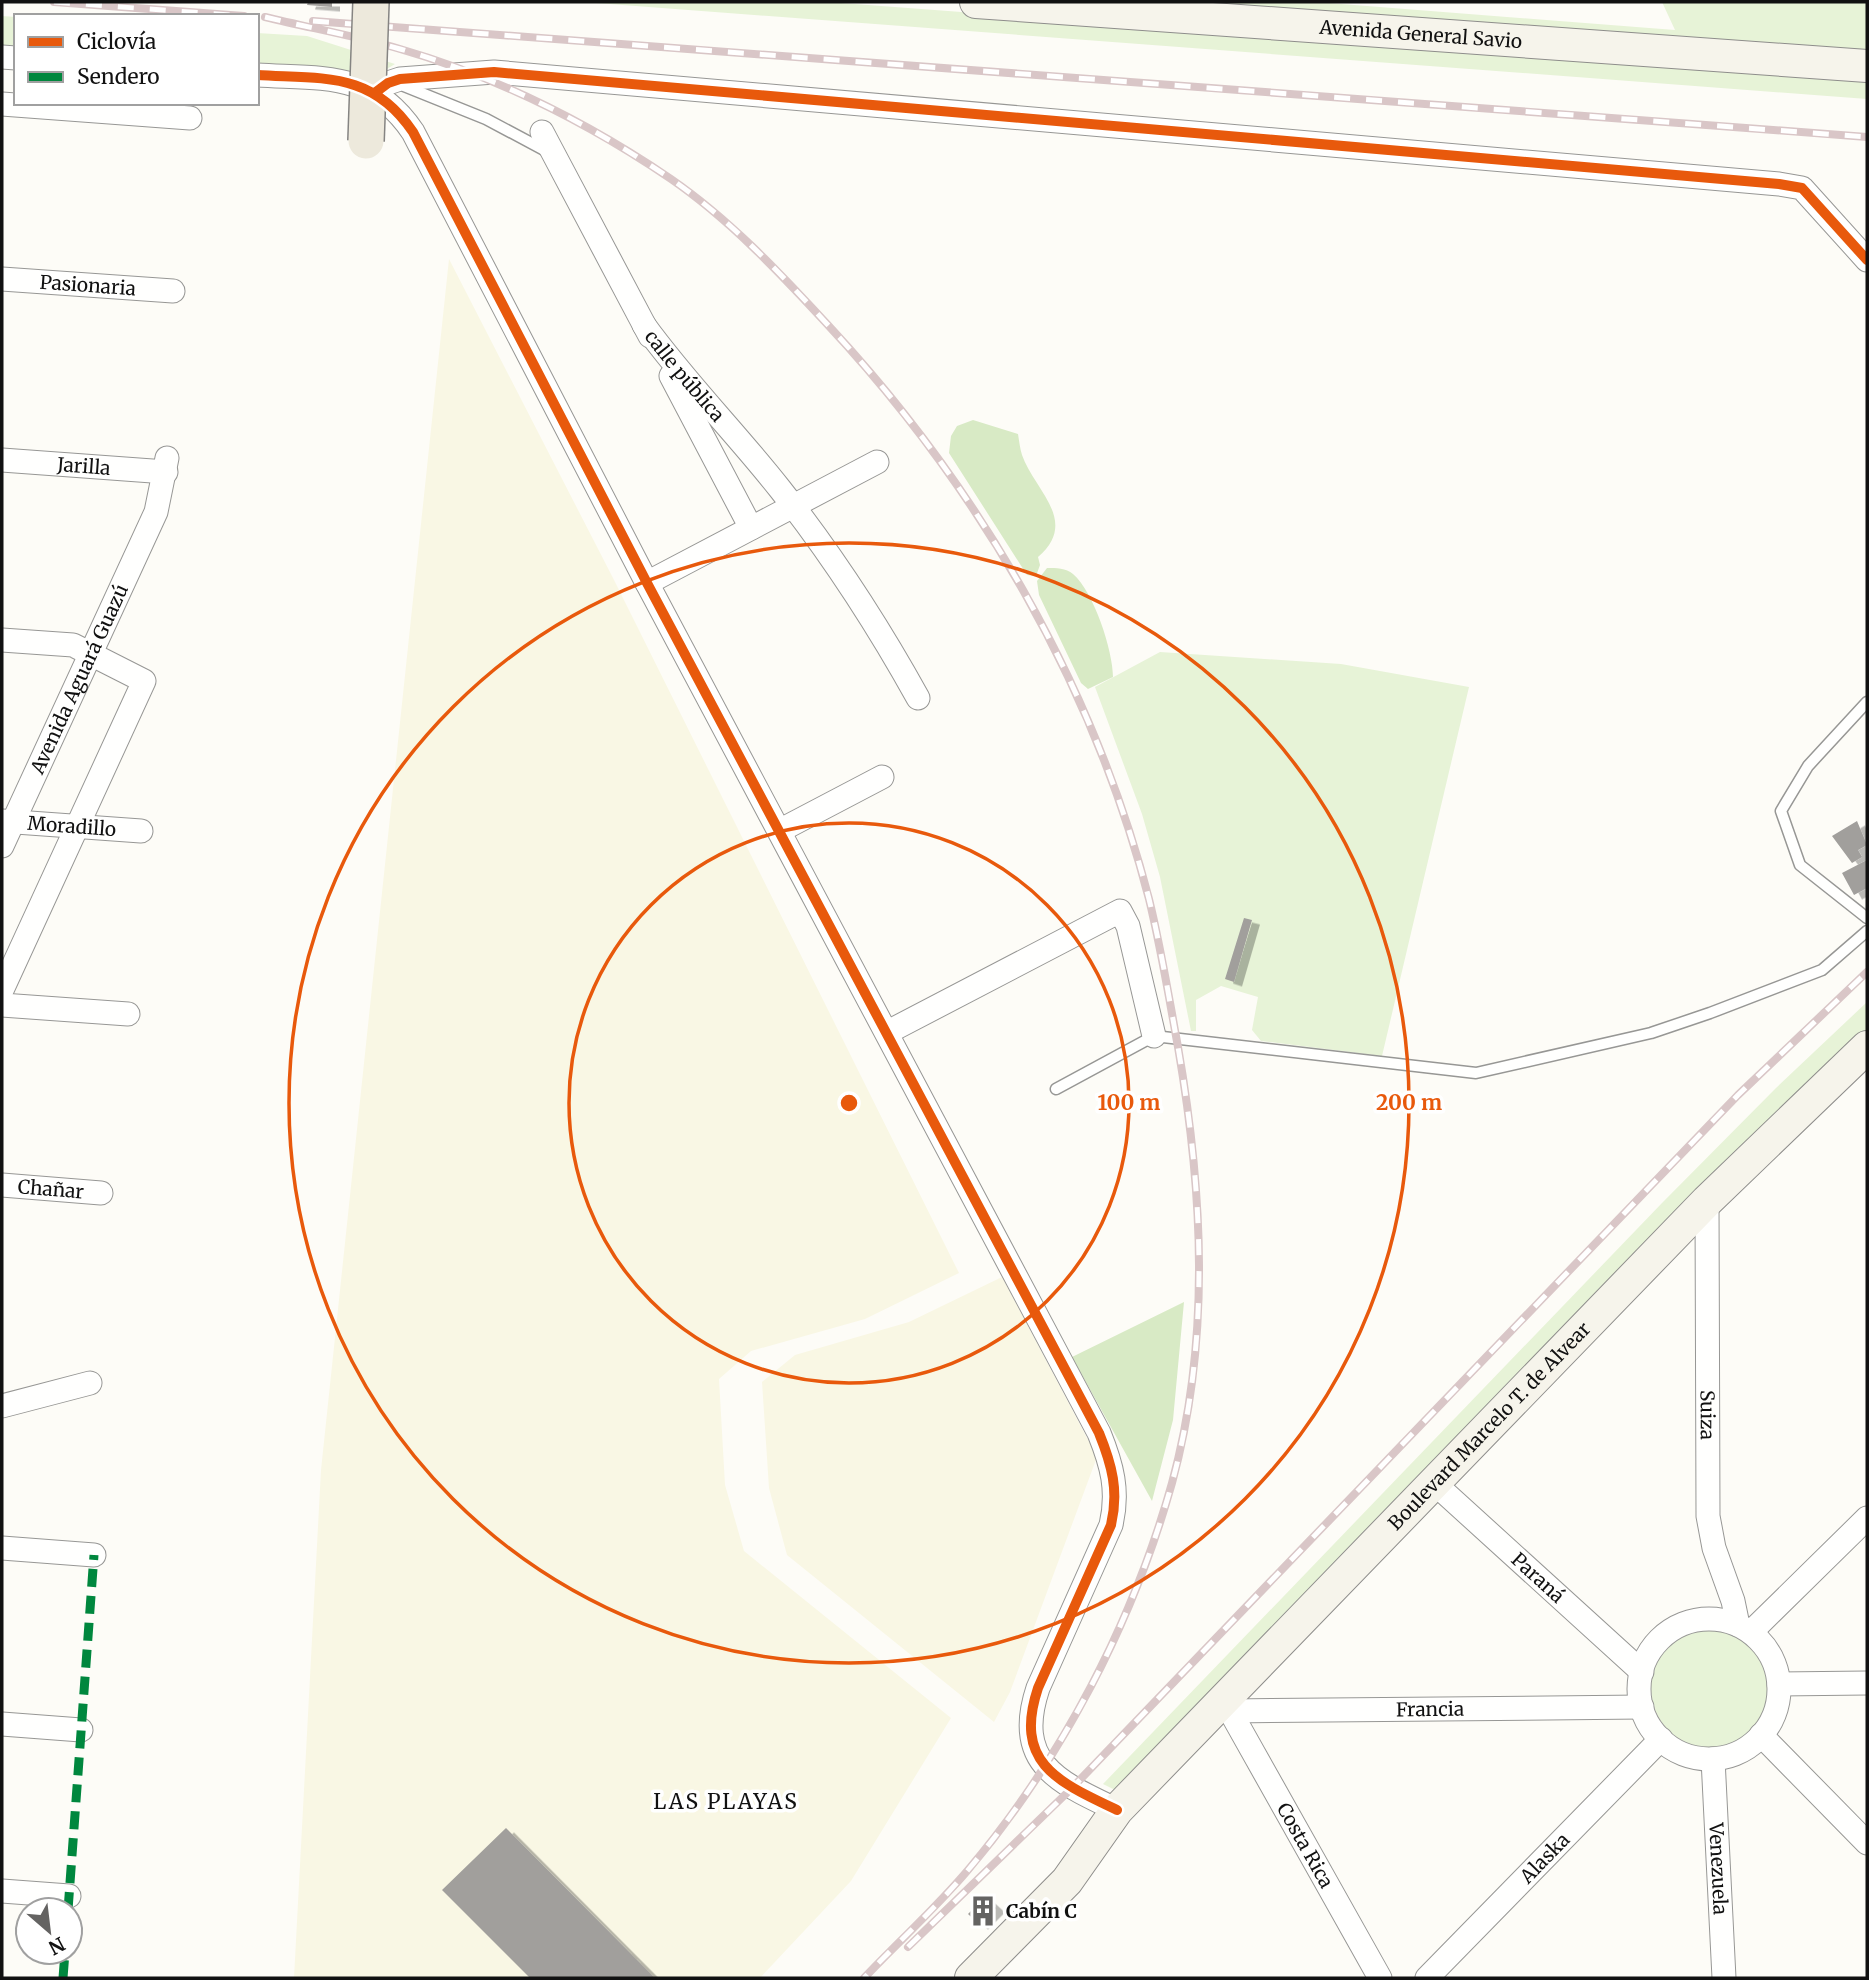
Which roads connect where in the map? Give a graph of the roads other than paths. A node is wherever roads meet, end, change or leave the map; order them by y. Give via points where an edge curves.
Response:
1 (371, 2) edge
2 (976, 2) edge
3 (1867, 66) edge
4 (259, 75) edge
5 (382, 87) junction
6 (15, 105) edge
7 (190, 118) dead end
8 (542, 132) dead end
9 (366, 141) dead end
10 (554, 155) junction
11 (1867, 260) edge
12 (2, 279) edge
13 (173, 291) dead end
14 (644, 325) junction
15 (2, 460) edge
16 (877, 462) dead end
17 (166, 465) joint
18 (793, 506) junction
19 (751, 528) junction
20 (647, 583) junction
21 (2, 640) edge
22 (91, 652) junction
23 (918, 698) dead end
24 (1867, 702) edge
25 (882, 777) dead end
26 (7, 822) edge
27 (77, 827) junction
28 (780, 830) junction
29 (141, 831) dead end
30 (2, 846) edge
31 (1867, 918) edge
32 (1867, 931) edge
33 (2, 990) edge
34 (2, 1005) edge
35 (128, 1014) dead end
36 (888, 1032) junction
37 (1154, 1036) junction
38 (1867, 1047) edge
39 (1056, 1089) dead end
40 (2, 1185) edge
41 (101, 1193) dead end
42 (1707, 1201) junction
43 (90, 1383) dead end
44 (2, 1406) edge
45 (1433, 1482) junction
46 (1867, 1518) edge
47 (2, 1548) edge
48 (94, 1555) dead end
49 (1744, 1629) junction
50 (1642, 1672) junction
51 (1867, 1683) edge
52 (1779, 1684) junction
53 (1225, 1707) junction
54 (1642, 1707) junction
55 (2, 1724) edge
56 (81, 1730) dead end
57 (1761, 1735) junction
58 (1661, 1739) junction
59 (1713, 1759) junction
60 (1117, 1810) junction
61 (1867, 1843) edge
62 (2, 1891) edge
63 (69, 1896) dead end
64 (971, 1978) edge
65 (1380, 1978) edge
66 (1427, 1978) edge
67 (1724, 1978) edge

1 - 9 main road, bridge
2 - 3 main road, Avenida General Savio
4 - 5 street
5 - 10 lane via 427,93
5 - 11 street via 400,79 494,72 1779,184 1802,188
5 - 20 street via 401,115
6 - 7 street
8 - 10 street
10 - 14 street
12 - 13 street, Pasionaria
14 - 18 street, calle pública
14 - 19 street, calle pública
15 - 17 street, Jarilla
16 - 18 street
17 - 22 street, Avenida Aguará Guazú via 156,512
18 - 19 street
18 - 23 street, calle pública via 876,621
19 - 20 street
20 - 28 street
21 - 22 street via 73,645
22 - 26 street, Avenida Aguará Guazú
22 - 27 street via 144,681
24 - 31 lane via 1808,765 1781,811 1800,865
25 - 28 street
26 - 27 street, Moradillo
26 - 30 street, Avenida Aguará Guazú
27 - 29 street, Moradillo
27 - 33 street
28 - 36 street
32 - 37 lane via 1822,970 1710,1013 1651,1033 1476,1073
34 - 35 street
36 - 37 street via 1120,911 1128,926
36 - 60 street via 1111,1461 1115,1494 1111,1525 1038,1688 1030,1724 1034,1750 1044,1766 1072,1788
37 - 39 lane
38 - 42 main road, Boulevard Marcelo T. de Alvear
40 - 41 street, Chañar
42 - 45 main road, Boulevard Marcelo T. de Alvear
42 - 49 street, Suiza via 1708,1516 1714,1548
43 - 44 street
45 - 50 street, Paraná
45 - 53 main road, Boulevard Marcelo T. de Alvear
46 - 49 street
47 - 48 street
49 - 50 street via 1714,1619 1679,1626 1652,1650
49 - 52 street via 1771,1655
50 - 54 street
51 - 52 street
52 - 57 street via 1775,1712
53 - 54 street, Francia
53 - 60 main road, Boulevard Marcelo T. de Alvear
53 - 65 street, Costa Rica
54 - 58 street
55 - 56 street
57 - 59 street via 1739,1752
57 - 61 street
58 - 59 street via 1685,1754
58 - 66 street, Alaska
59 - 67 street, Venezuela
60 - 64 main road, Boulevard Marcelo T. de Alvear via 1067,1881
62 - 63 street

